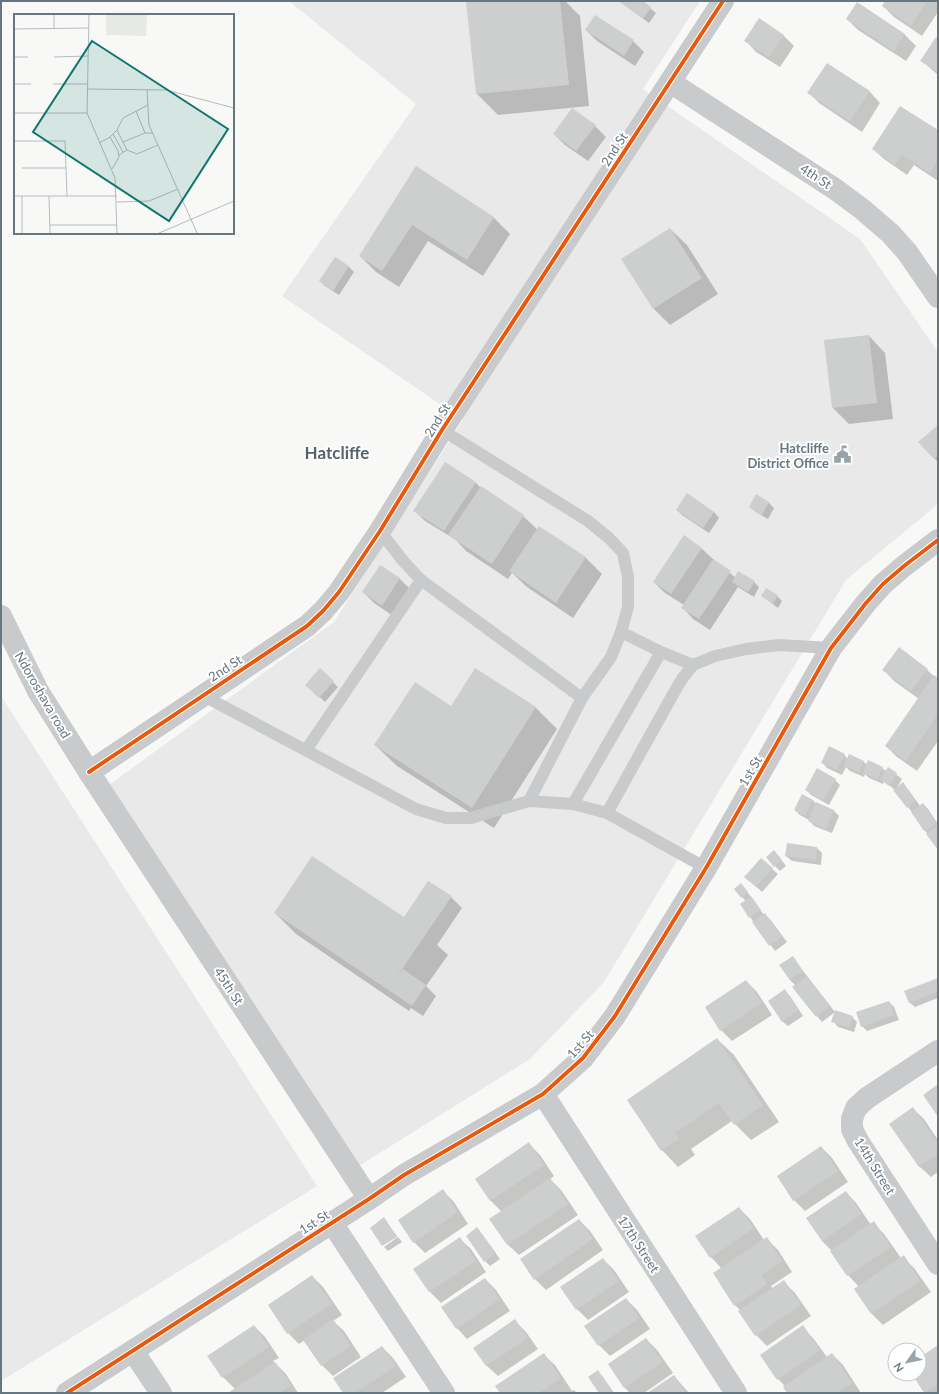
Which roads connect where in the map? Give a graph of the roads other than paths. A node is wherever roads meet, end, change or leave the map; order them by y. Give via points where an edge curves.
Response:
1 (723, 1) edge
2 (670, 82) junction
3 (938, 298) edge
4 (442, 430) junction
5 (380, 531) junction
6 (938, 540) edge
7 (421, 580) junction
8 (1, 616) edge
9 (621, 632) junction
10 (831, 648) junction
11 (661, 652) junction
12 (693, 665) junction
13 (202, 695) junction
14 (582, 698) junction
15 (306, 750) junction
16 (88, 772) junction
17 (529, 801) junction
18 (573, 804) junction
19 (607, 813) junction
20 (706, 868) junction
21 (938, 1051) edge
22 (543, 1094) junction
23 (369, 1199) junction
24 (332, 1223) junction
25 (938, 1264) edge
26 (133, 1351) junction
27 (67, 1393) edge
28 (161, 1393) edge
29 (444, 1393) edge
30 (736, 1393) edge

1 - 2 street, 2nd St
2 - 3 street, 4th St via 862,209 907,252
2 - 4 street, 2nd St
4 - 5 street, 2nd St
4 - 9 lane via 588,521 623,553 628,578 628,607
5 - 7 lane
5 - 13 street, 2nd St via 339,592 318,616 307,626
6 - 10 street, 1st St via 883,584
7 - 14 lane
7 - 15 lane
8 - 16 street, Ndoroshava road via 38,691
9 - 11 lane
9 - 14 lane via 611,657
10 - 12 lane via 779,644 715,656
10 - 20 street, 1st St
11 - 12 lane
11 - 18 lane
12 - 19 lane via 672,696
13 - 15 lane
13 - 16 street, 2nd St
14 - 17 lane
15 - 17 lane via 416,810 446,818 471,818
16 - 23 street, 45th St
17 - 18 lane
18 - 19 lane
19 - 20 lane
20 - 22 street, 1st St via 616,1016 583,1058
21 - 25 street, 14th Street via 867,1098 856,1108 852,1129
22 - 23 street, 1st St via 404,1175
22 - 30 street, 17th Street
23 - 24 street, 1st St
24 - 26 street, 1st St
24 - 29 street
26 - 27 street, 1st St
26 - 28 street

